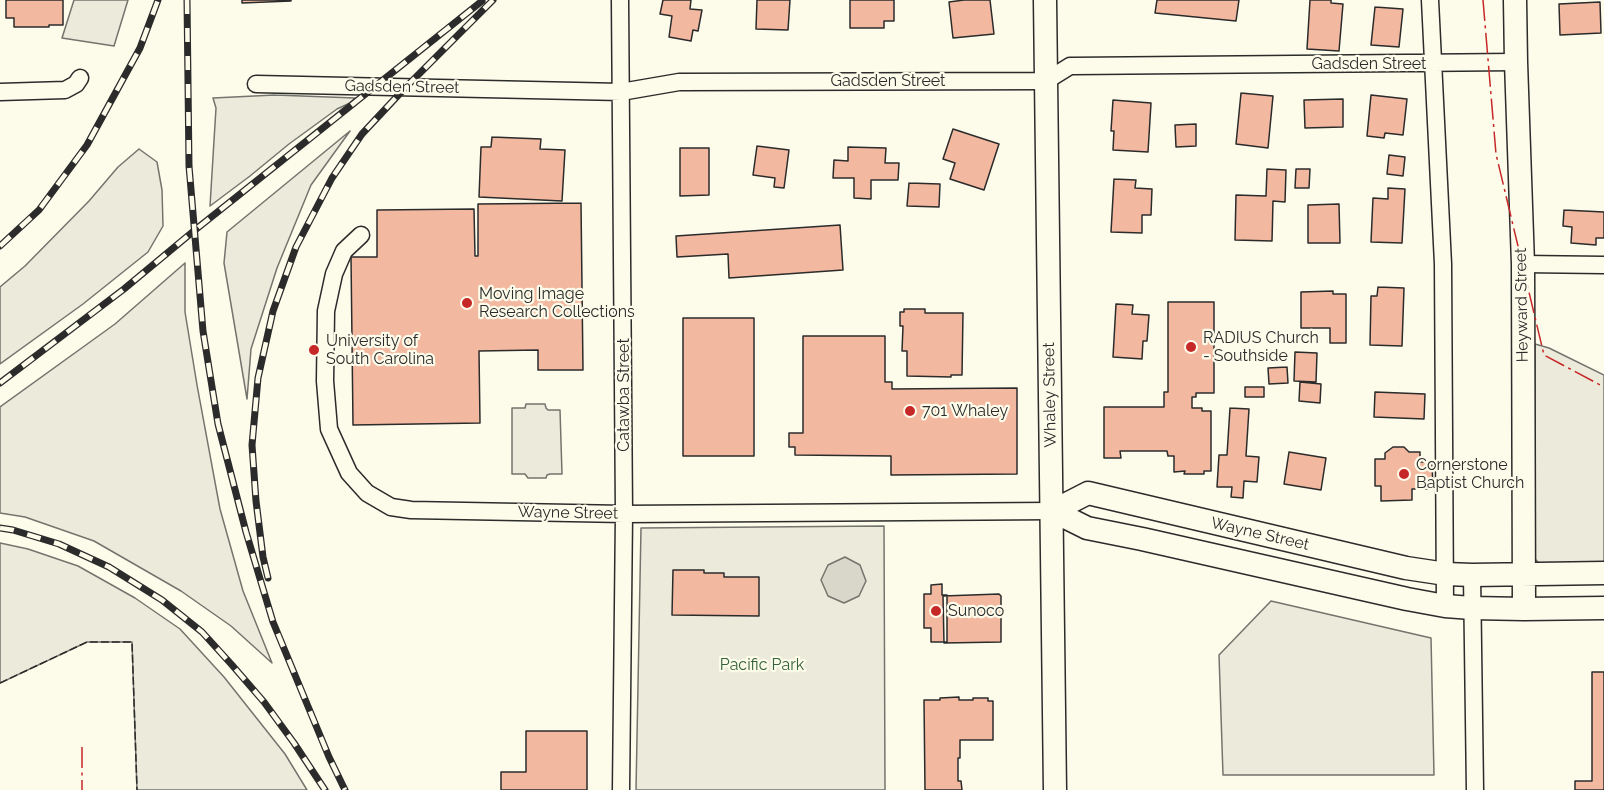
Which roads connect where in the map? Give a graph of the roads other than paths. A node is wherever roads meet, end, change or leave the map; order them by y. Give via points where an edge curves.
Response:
1 (620, 0) edge
2 (1044, 0) edge
3 (1430, 0) edge
4 (1515, 0) edge
5 (1516, 62) junction
6 (1434, 64) junction
7 (80, 78) dead end
8 (1046, 81) junction
9 (256, 84) dead end
10 (0, 92) edge
11 (621, 92) junction
12 (361, 235) dead end
13 (1522, 264) junction
14 (1604, 265) edge
15 (1053, 511) junction
16 (624, 514) junction
17 (1604, 573) edge
18 (1446, 574) junction
19 (1524, 574) junction
20 (1472, 575) junction
21 (1445, 606) junction
22 (1472, 608) junction
23 (1604, 608) edge
24 (1524, 609) junction
25 (621, 790) edge
26 (1055, 790) edge
27 (1475, 790) edge

1 - 11 street, Catawba Street
2 - 8 main road, Whaley Street
3 - 6 street
4 - 5 main road, Heyward Street
5 - 6 street, Gadsden Street
5 - 13 main road, Heyward Street
6 - 8 street, Gadsden Street via 1070,66
6 - 18 street via 1443,264
7 - 10 street via 65,90
8 - 11 street, Gadsden Street via 679,82
8 - 15 main road, Whaley Street
9 - 11 street, Gadsden Street
11 - 16 street, Catawba Street
12 - 16 street, Wayne Street via 344,251 334,274 326,311 325,381 329,429 349,473 367,493 391,507 411,510
13 - 14 street
13 - 19 main road, Heyward Street
15 - 16 street, Wayne Street
15 - 18 main road, Wayne Street via 1088,494
15 - 21 main road, Wayne Street via 1087,528
15 - 26 main road, Whaley Street
16 - 25 street, Catawba Street
17 - 19 main road, Wayne Street
18 - 20 main road, Wayne Street
18 - 21 street
19 - 20 main road, Wayne Street
19 - 24 main road, Heyward Street
20 - 22 street
21 - 22 main road, Wayne Street
22 - 24 main road, Wayne Street
22 - 27 street
23 - 24 main road, Wayne Street

